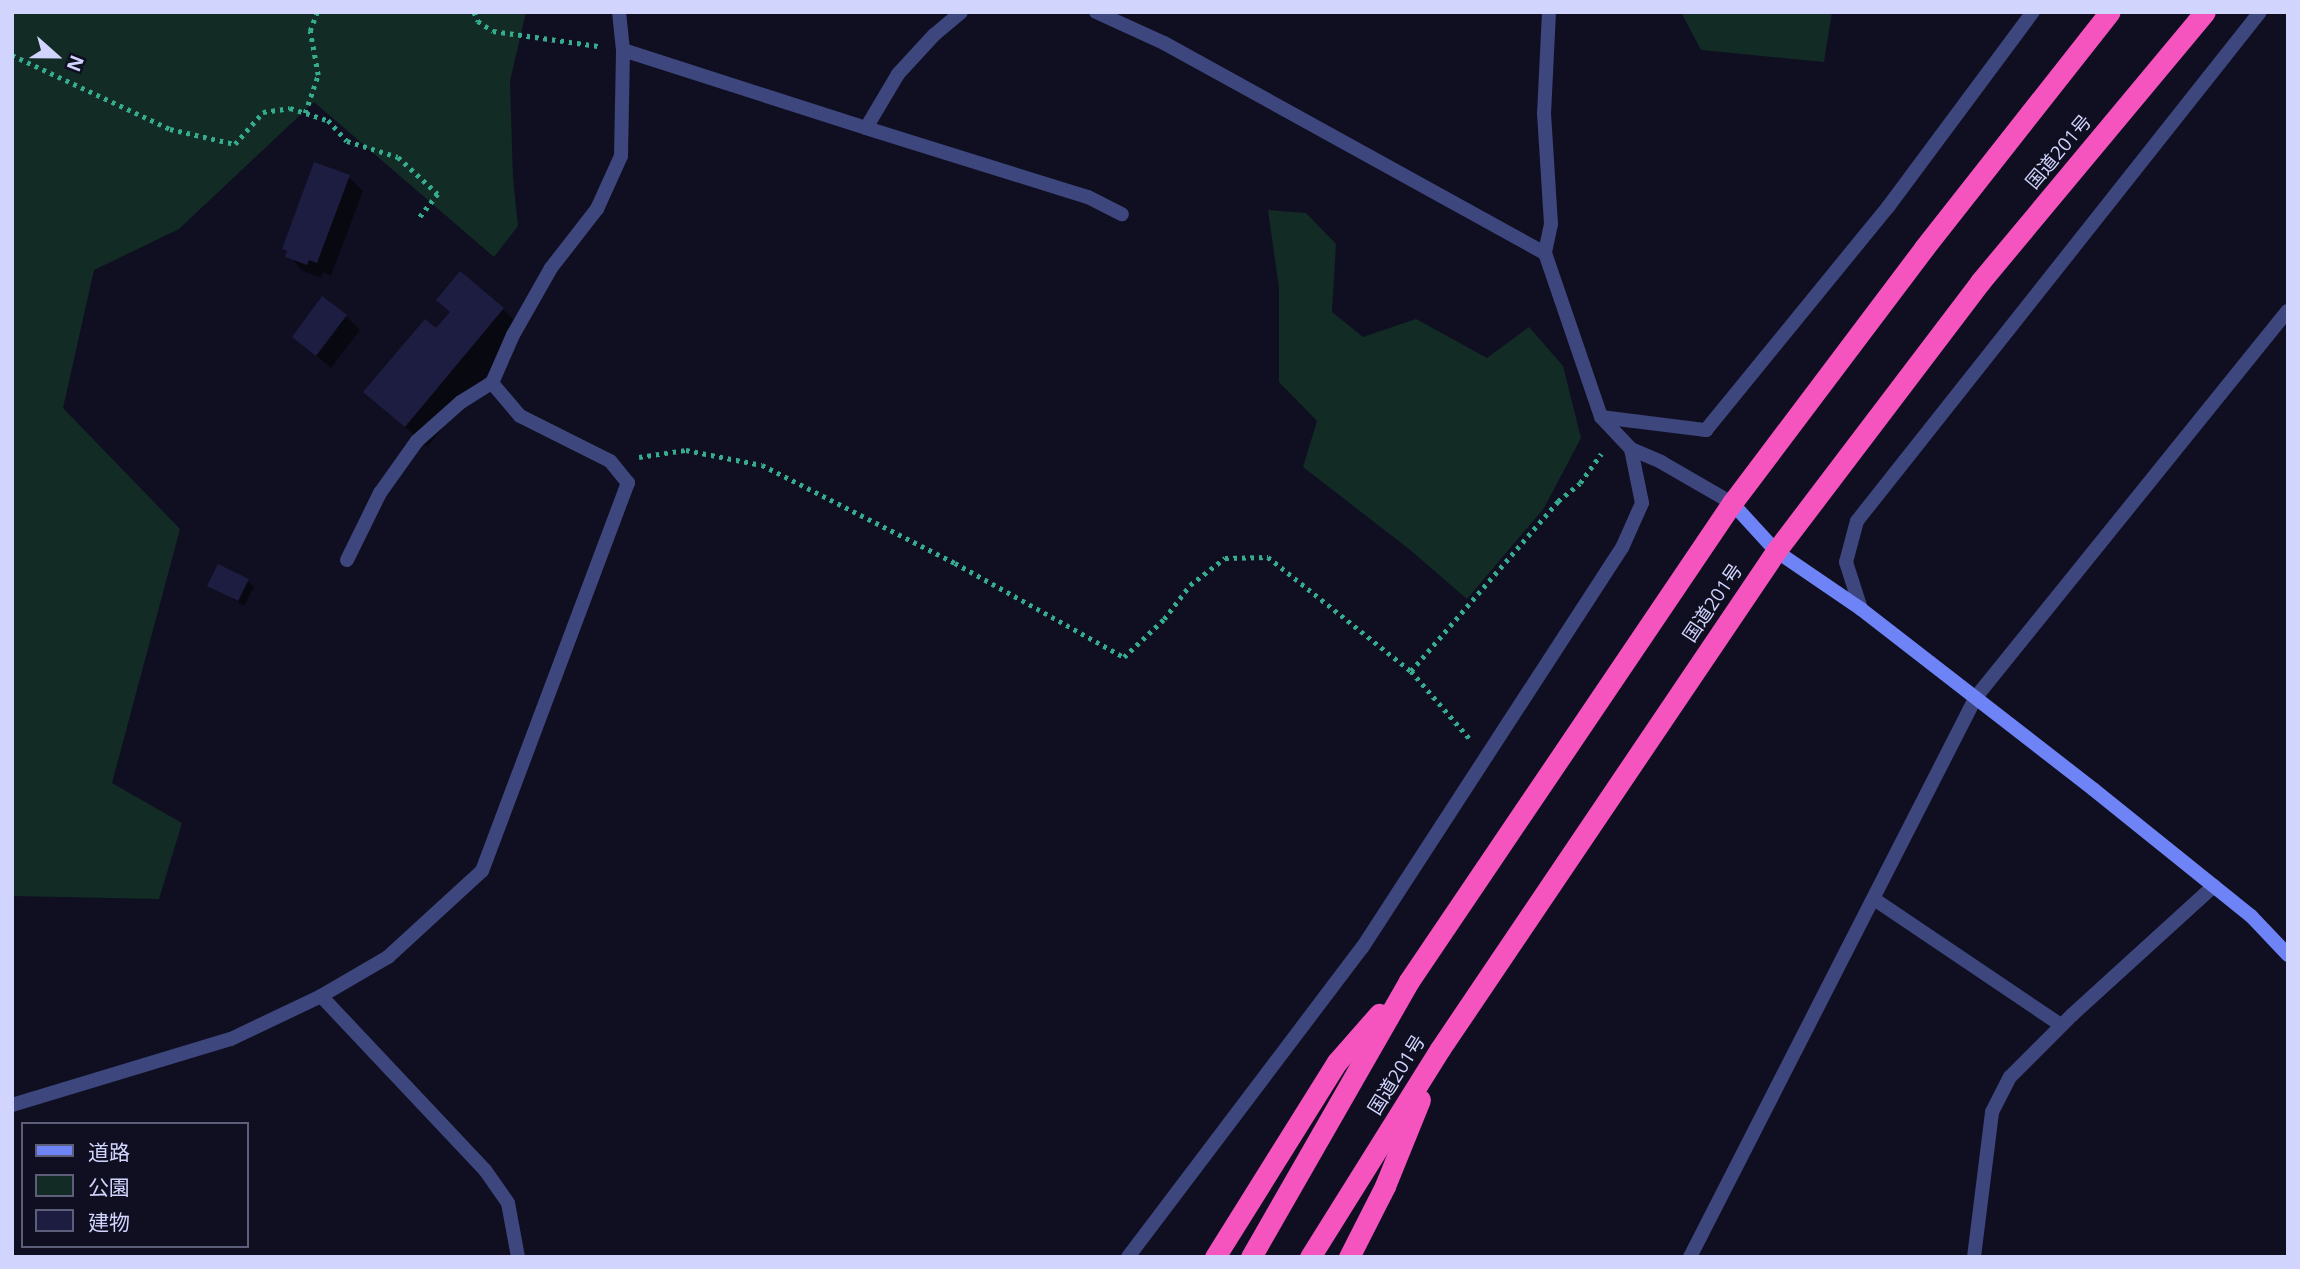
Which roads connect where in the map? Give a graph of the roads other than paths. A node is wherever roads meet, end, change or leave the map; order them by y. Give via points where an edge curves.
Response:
1 (620, 12) edge
2 (961, 12) edge
3 (1096, 12) edge
4 (1549, 12) edge
5 (2034, 12) edge
6 (2110, 12) edge
7 (2205, 12) edge
8 (2260, 12) edge
9 (623, 50) junction
10 (866, 128) junction
11 (1122, 214) dead end
12 (1545, 253) junction
13 (2288, 311) edge
14 (492, 383) junction
15 (1601, 417) junction
16 (1631, 449) junction
17 (1732, 503) junction
18 (1776, 551) junction
19 (347, 560) dead end
20 (1861, 609) junction
21 (1976, 697) junction
22 (2214, 886) junction
23 (1874, 899) junction
24 (2288, 955) edge
25 (1409, 981) junction
26 (321, 996) junction
27 (2062, 1025) junction
28 (1440, 1049) junction
29 (12, 1105) edge
30 (518, 1257) edge
31 (1128, 1257) edge
32 (1215, 1257) edge
33 (1251, 1257) edge
34 (1310, 1257) edge
35 (1349, 1257) edge
36 (1690, 1257) edge
37 (1974, 1257) edge

1 - 9 street
2 - 10 street via 898,74
3 - 12 street via 1164,43
4 - 12 street via 1544,113 1550,224
5 - 15 street via 1888,207 1706,430
6 - 17 highway, 国道201号
7 - 18 highway, 国道201号 via 1980,282
8 - 20 street via 1857,521 1846,562
9 - 10 street
9 - 14 street via 621,156 597,209 551,268 519,324
10 - 11 street via 1088,197
12 - 15 street
13 - 21 street
14 - 19 street via 461,402 417,441 380,493
14 - 26 street via 520,416 610,461 628,483 482,871 388,957
15 - 16 street
16 - 17 street
16 - 31 street via 1642,503 1637,520 1362,948
17 - 18 street
17 - 25 highway, 国道201号
18 - 20 street
18 - 28 highway, 国道201号
20 - 21 street
21 - 22 street
21 - 23 street
22 - 24 street
22 - 27 street
23 - 27 street
23 - 36 street
25 - 32 highway via 1337,1062
25 - 33 highway, 国道201号
26 - 29 street via 231,1039
26 - 30 street via 485,1170 508,1203
27 - 37 street via 2010,1077 1992,1112
28 - 34 highway, 国道201号
28 - 35 highway via 1385,1186

